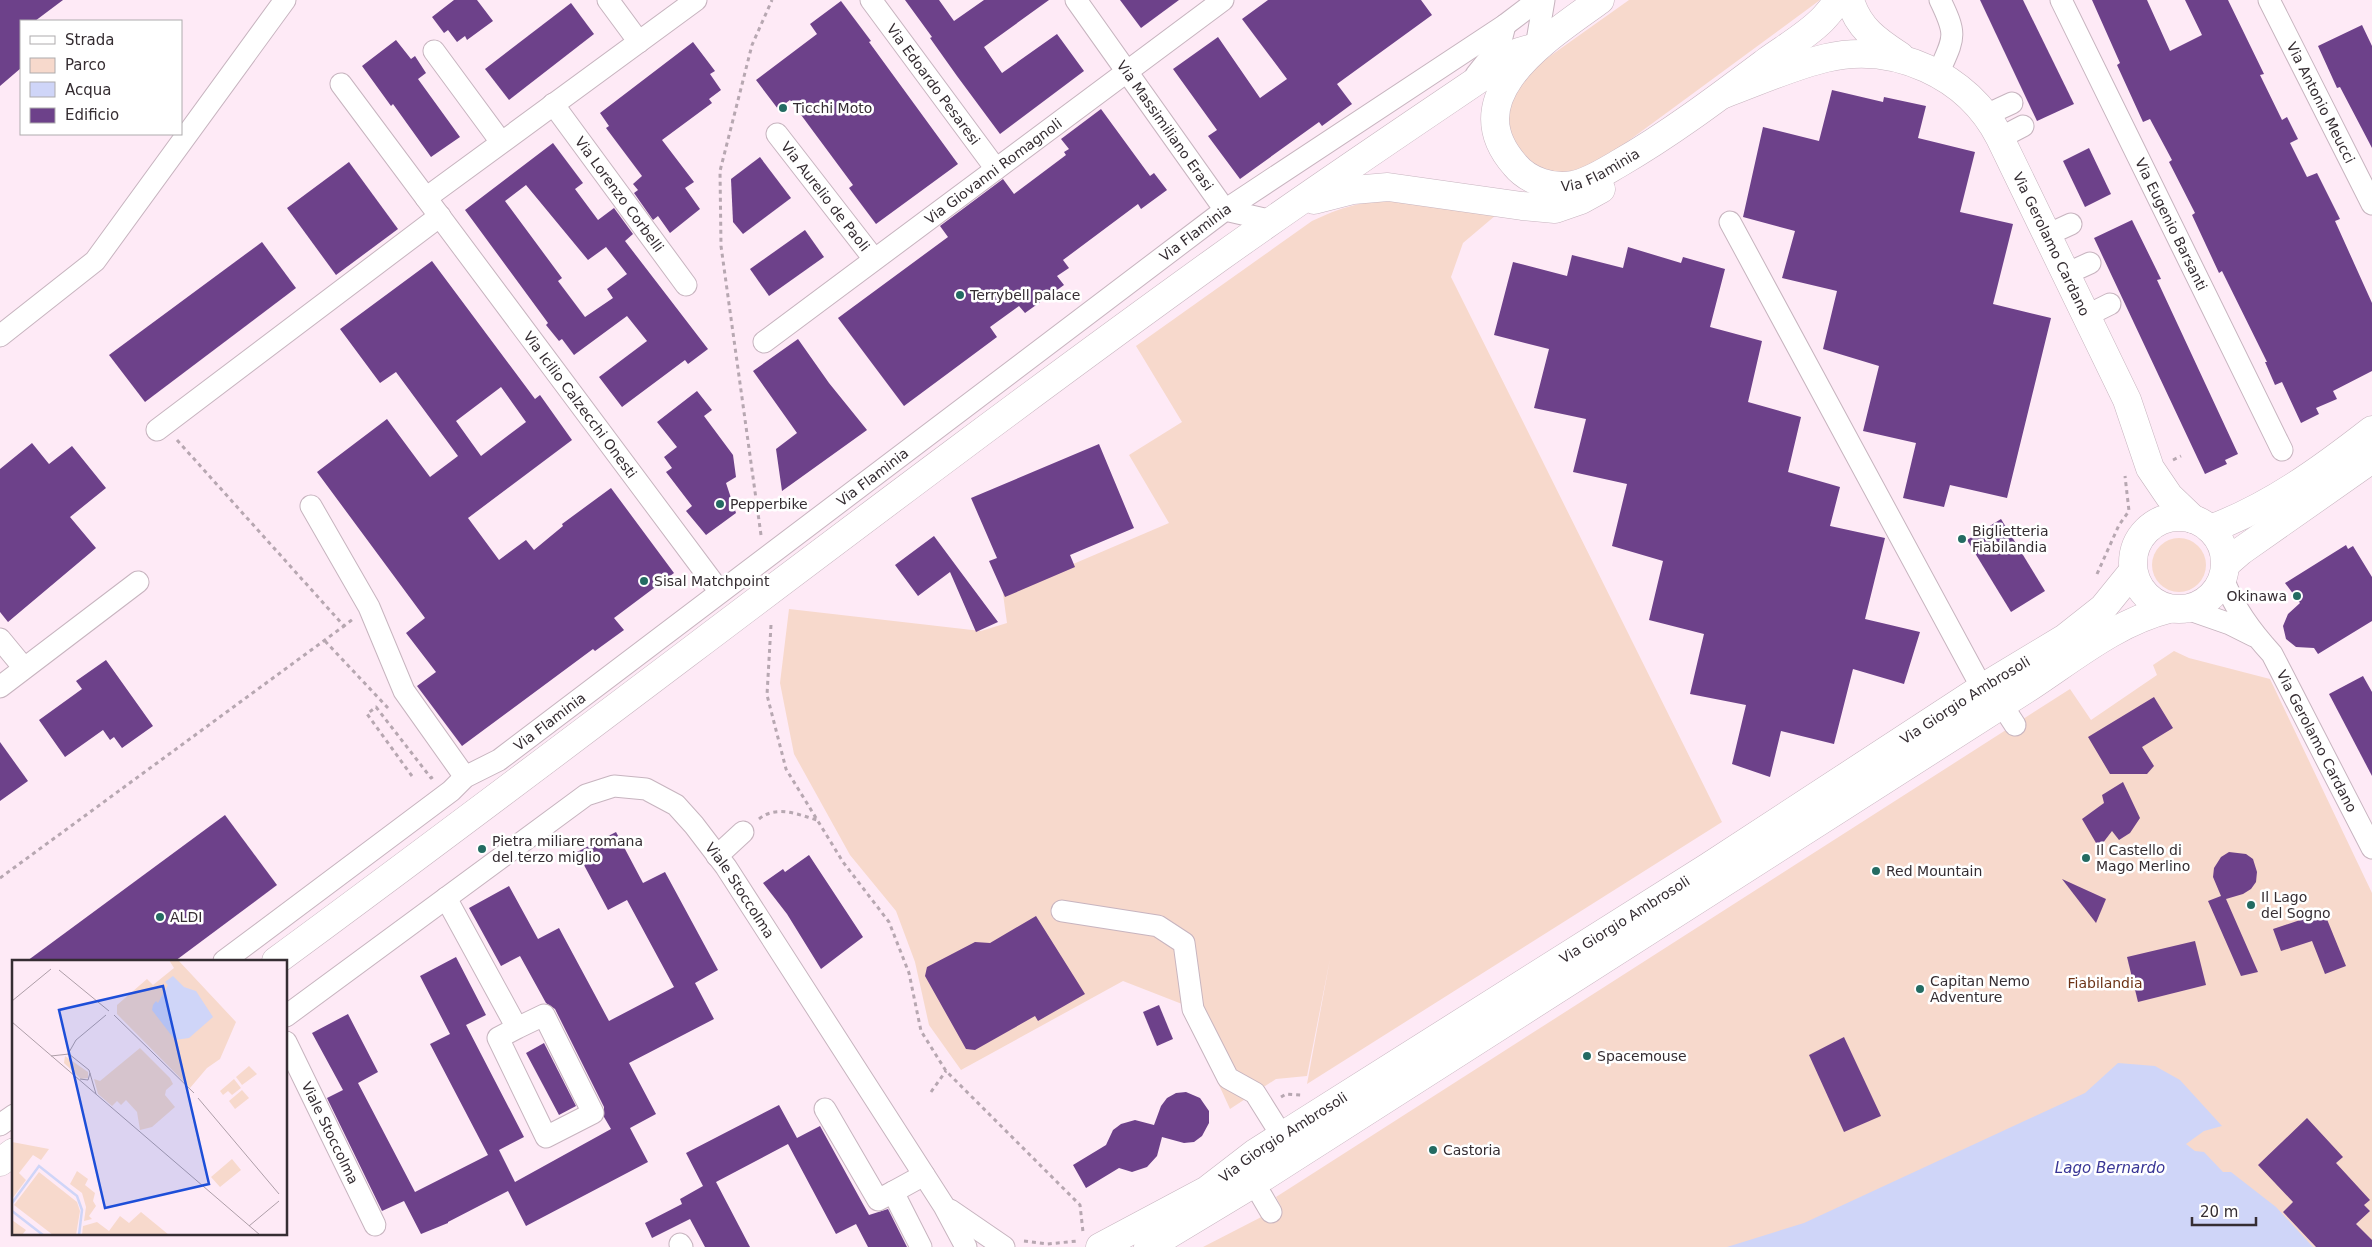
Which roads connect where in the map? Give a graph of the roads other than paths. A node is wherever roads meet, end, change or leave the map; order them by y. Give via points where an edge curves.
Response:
1 (285, 0) edge
2 (608, 0) edge
3 (696, 0) edge
4 (871, 0) edge
5 (1076, 0) edge
6 (1223, 0) edge
7 (1600, 0) edge
8 (1839, 0) edge
9 (1850, 0) edge
10 (1940, 0) edge
11 (2061, 0) edge
12 (2269, 0) edge
13 (1536, 1) edge
14 (1505, 24) junction
15 (639, 42) junction
16 (1536, 47) junction
17 (434, 51) dead end
18 (1905, 60) junction
19 (1127, 71) junction
20 (1938, 74) junction
21 (341, 84) dead end
22 (1465, 88) junction
23 (1724, 94) junction
24 (2012, 103) dead end
25 (553, 104) junction
26 (1986, 115) junction
27 (777, 134) dead end
28 (501, 142) junction
29 (1645, 148) junction
30 (996, 169) junction
31 (426, 198) junction
32 (1298, 204) junction
33 (2372, 204) edge
34 (1225, 210) junction
35 (440, 216) junction
36 (1273, 220) junction
37 (1730, 222) dead end
38 (874, 259) junction
39 (686, 285) dead end
40 (0, 336) edge
41 (764, 342) dead end
42 (160, 427) road end
43 (2372, 430) edge
44 (2282, 450) dead end
45 (2372, 459) edge
46 (2142, 471) junction
47 (311, 506) dead end
48 (2202, 524) junction
49 (2144, 533) junction
50 (2133, 571) junction
51 (2224, 571) junction
52 (138, 582) dead end
53 (720, 592) junction
54 (2178, 609) junction
55 (2257, 638) junction
56 (0, 639) edge
57 (24, 668) junction
58 (0, 687) edge
59 (2000, 706) junction
60 (465, 777) junction
61 (414, 819) junction
62 (743, 832) road end
63 (432, 847) junction
64 (2372, 848) edge
65 (717, 856) junction
66 (446, 898) junction
67 (1062, 911) dead end
68 (225, 960) edge
69 (277, 960) edge
70 (288, 1015) edge
71 (517, 1028) junction
72 (288, 1046) edge
73 (826, 1109) dead end
74 (12, 1116) edge
75 (0, 1125) edge
76 (1282, 1136) junction
77 (12, 1153) edge
78 (0, 1162) edge
79 (924, 1175) junction
80 (1254, 1183) junction
81 (893, 1192) junction
82 (944, 1206) junction
83 (1271, 1212) dead end
84 (376, 1225) dead end
85 (1011, 1243) edge
86 (1092, 1244) edge
87 (921, 1247) edge
88 (966, 1247) edge
89 (1148, 1247) edge

1 - 40 street via 95,261
2 - 15 street
3 - 15 street
4 - 30 street, Via Edoardo Pesaresi
5 - 19 street, Via Massimiliano Erasi
6 - 19 street, Via Giovanni Romagnoli
7 - 16 main road, Via Flaminia
8 - 23 main road, Via Flaminia via 1820,22
9 - 18 main road, Via Gerolamo Cardano via 1855,15 1871,37
10 - 20 street via 1953,29 1951,45
11 - 44 street, Via Eugenio Barsanti
12 - 33 street, Via Antonio Meucci
13 - 14 street, Via Flaminia
13 - 16 street
14 - 22 street via 1500,45
14 - 34 street, Via Flaminia
15 - 25 street
16 - 22 main road, Via Flaminia via 1519,52
16 - 29 main road, Via Flaminia via 1504,87 1495,115 1500,144 1518,169 1543,183 1573,185 1587,181
17 - 28 street
18 - 20 main road, Via Gerolamo Cardano
18 - 23 main road, Via Gerolamo Cardano via 1871,53 1826,58
19 - 30 street, Via Giovanni Romagnoli
19 - 34 street, Via Massimiliano Erasi
20 - 26 main road, Via Gerolamo Cardano via 1965,92
21 - 31 street, Via Icilio Calzecchi Onesti
22 - 32 main road, Via Flaminia
23 - 29 main road, Via Flaminia
24 - 26 street
25 - 28 street
25 - 39 street, Via Lorenzo Corbelli
26 - 46 main road, Via Gerolamo Cardano via 2012,132 2098,310 2127,400
27 - 38 street, Via Aurelio de Paoli
28 - 31 street
29 - 32 main road, Via Flaminia via 1604,188 1556,209 1388,187 1353,190
30 - 38 street, Via Giovanni Romagnoli
31 - 35 street, Via Icilio Calzecchi Onesti
32 - 36 main road, Via Flaminia
34 - 36 street
34 - 53 street, Via Flaminia
35 - 42 street
35 - 53 street, Via Icilio Calzecchi Onesti
36 - 63 main road, Via Flaminia via 977,435
37 - 59 street
38 - 41 street, Via Giovanni Romagnoli
43 - 48 main road via 2275,500 2243,517
45 - 51 main road via 2241,550
46 - 48 main road, Via Gerolamo Cardano
46 - 49 main road, Via Gerolamo Cardano via 2150,503
47 - 60 street via 369,607 404,691
48 - 49 main road via 2177,517 2164,519
48 - 51 main road via 2221,543
49 - 50 main road via 2136,545
50 - 54 main road via 2145,596 2156,604
50 - 59 main road, Via Giorgio Ambrosoli via 2103,608
51 - 54 main road via 2211,597 2200,605
51 - 55 street, Via Gerolamo Cardano via 2232,603
52 - 57 street
53 - 60 street, Via Flaminia via 499,760
54 - 55 street, Via Gerolamo Cardano via 2230,624
54 - 59 main road, Via Giorgio Ambrosoli via 2147,614 2120,627
55 - 64 street, Via Gerolamo Cardano via 2272,654
56 - 57 street
57 - 58 street
59 - 76 main road, Via Giorgio Ambrosoli via 1700,872
59 - 80 main road, Via Giorgio Ambrosoli
60 - 61 street, Via Flaminia via 451,792
61 - 63 street
61 - 68 street, Via Flaminia
62 - 65 street
63 - 69 main road, Via Flaminia
65 - 66 street, Viale Stoccolma via 676,805 646,790 614,786 586,795
65 - 79 street, Viale Stoccolma
66 - 70 street, Viale Stoccolma
66 - 71 street
67 - 76 street via 1158,926 1184,943 1193,1010 1228,1078 1255,1093
71 - 71 street via 498,1038 546,1136 594,1113 544,1015
72 - 84 street, Viale Stoccolma
73 - 81 street via 878,1200
74 - 75 street
76 - 86 main road, Via Giorgio Ambrosoli via 1207,1190
77 - 78 main road
79 - 81 street
79 - 82 street, Viale Stoccolma
80 - 83 street
80 - 89 main road, Via Giorgio Ambrosoli
81 - 87 street
82 - 85 street, Viale Stoccolma
82 - 88 street, Viale Stoccolma

